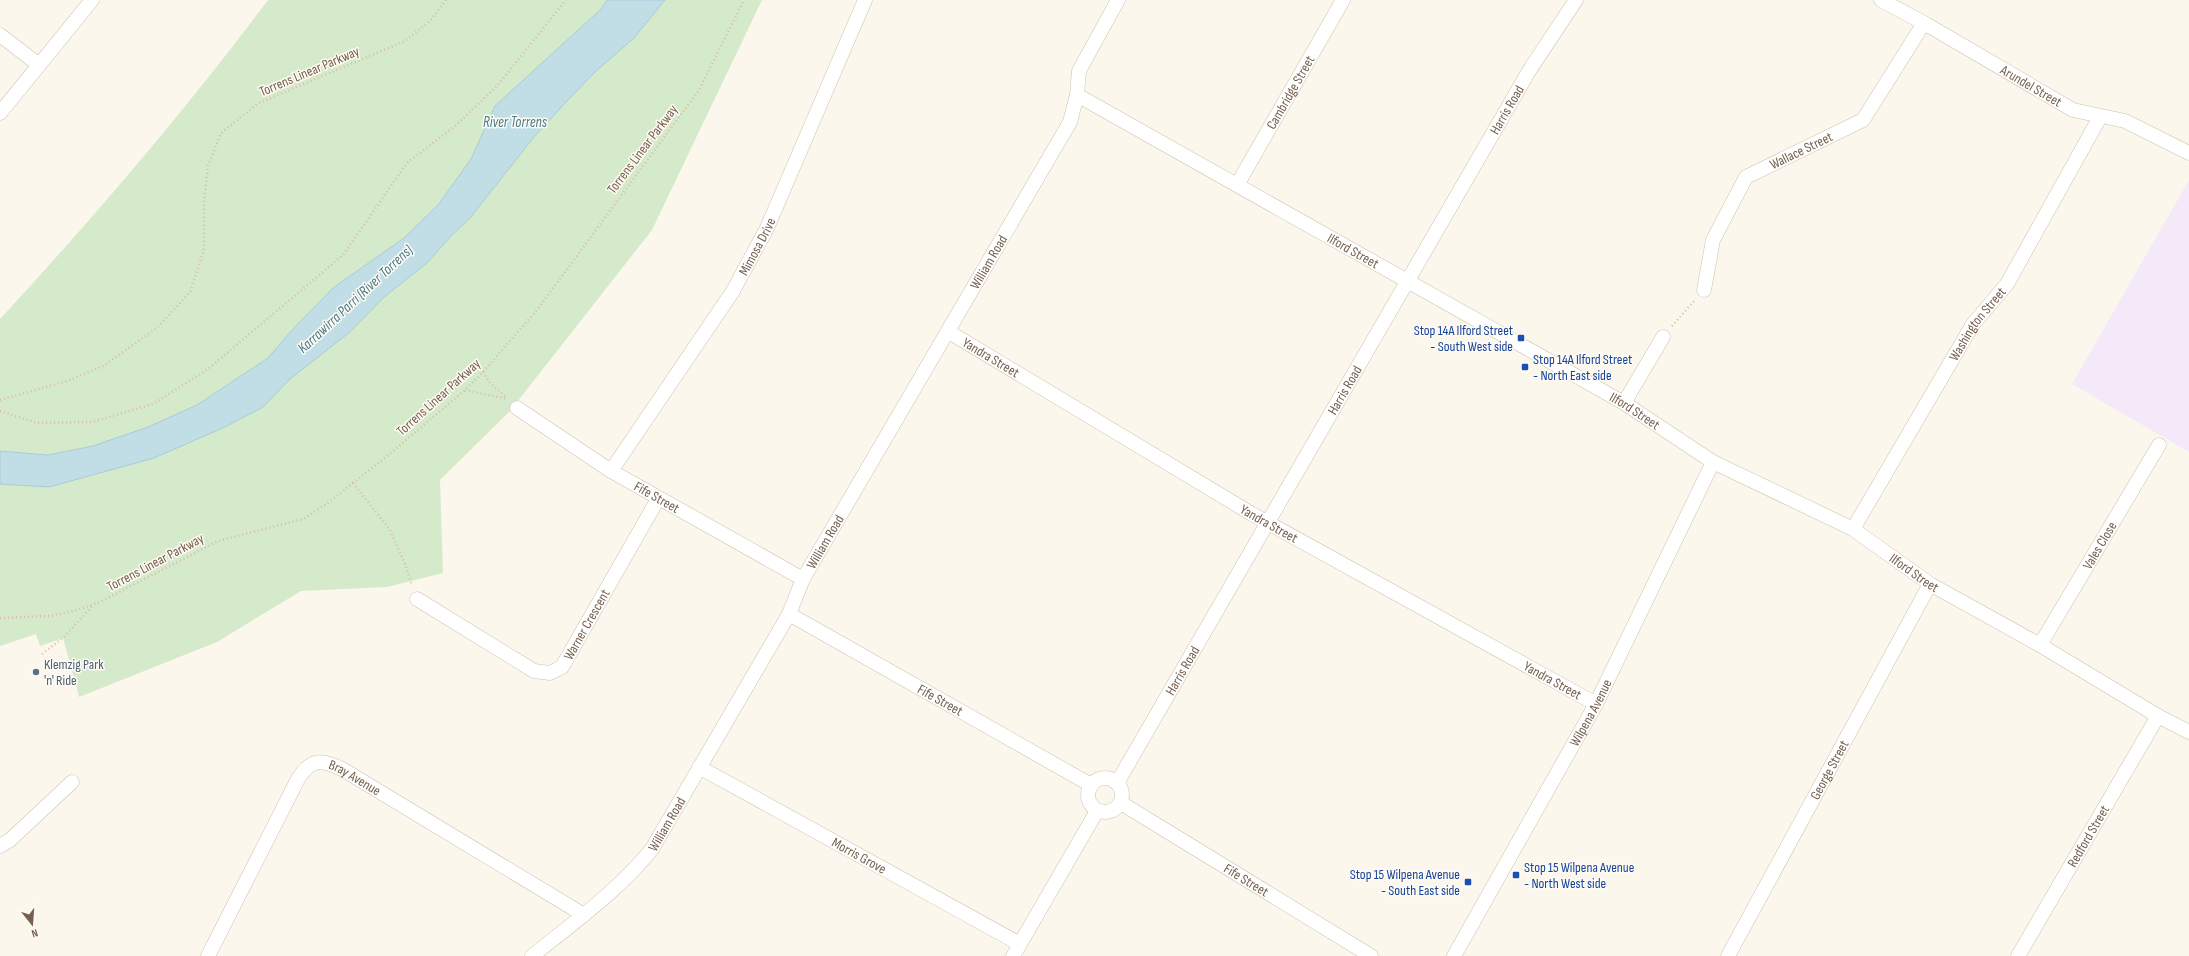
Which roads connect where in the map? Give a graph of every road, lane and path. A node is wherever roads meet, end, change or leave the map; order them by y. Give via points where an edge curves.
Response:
1 (92, 0) edge
2 (446, 0) edge
3 (566, 0) edge
4 (744, 0) edge
5 (865, 0) edge
6 (1118, 0) edge
7 (1343, 0) edge
8 (1576, 0) edge
9 (1881, 0) edge
10 (1924, 23) junction
11 (0, 35) edge
12 (39, 65) junction
13 (1077, 95) junction
14 (0, 113) edge
15 (2100, 117) junction
16 (2189, 152) edge
17 (1237, 185) junction
18 (1407, 283) junction
19 (1704, 290) joint
20 (949, 332) junction
21 (1663, 337) joint
22 (483, 372) junction
23 (464, 390) junction
24 (0, 400) edge
25 (1624, 403) junction
26 (516, 408) dead end
27 (0, 411) edge
28 (2159, 445) dead end
29 (1713, 462) junction
30 (610, 471) junction
31 (353, 483) junction
32 (658, 499) junction
33 (1268, 524) junction
34 (1853, 529) junction
35 (803, 579) junction
36 (1930, 584) junction
37 (417, 599) joint
38 (94, 604) junction
39 (789, 614) junction
40 (0, 618) edge
41 (2040, 646) junction
42 (42, 654) dead end
43 (1596, 704) junction
44 (2158, 716) junction
45 (2189, 732) edge
46 (699, 767) junction
47 (72, 782) dead end
48 (1117, 782) junction
49 (1091, 785) junction
50 (1121, 803) junction
51 (1097, 811) junction
52 (0, 846) edge
53 (584, 915) junction
54 (1016, 950) edge
55 (208, 956) edge
56 (532, 956) edge
57 (1371, 956) edge
58 (1454, 956) edge
59 (1728, 956) edge
60 (2018, 956) edge

1 - 12 street
2 - 24 path, Torrens Linear Parkway via 430,21 405,41 259,103 221,133 208,166 204,201 204,250 190,292 157,328 103,366 67,381
3 - 27 path via 497,86 455,126 407,163 343,256 208,369 153,404 92,422 37,423
4 - 22 path, Torrens Linear Parkway via 699,90 537,310
5 - 30 street, Mimosa Drive via 767,228 737,284
6 - 13 street, William Road via 1079,72
7 - 17 street, Cambridge Street
8 - 18 street, Harris Road via 1529,71
9 - 10 street, Arundel Street
10 - 15 street, Arundel Street via 2073,110
10 - 19 street, Wallace Street via 1863,120 1746,177 1713,240
11 - 12 street
12 - 14 street
13 - 17 street, Ilford Street
13 - 20 street, William Road via 1070,122
15 - 16 street, Arundel Street via 2125,121
15 - 34 street, Washington Street via 2007,284 1973,324
17 - 18 street, Ilford Street
18 - 25 street, Ilford Street
18 - 33 street, Harris Road
19 - 21 path
20 - 33 street, Yandra Street
20 - 35 street, William Road
21 - 25 street
22 - 23 path, Torrens Linear Parkway
22 - 23 path via 509,400 479,391
23 - 31 path, Torrens Linear Parkway
25 - 29 street, Ilford Street
26 - 30 street, Fife Street
28 - 41 street, Vales Close
29 - 34 street, Ilford Street
29 - 43 street, Wilpena Avenue
30 - 32 street, Fife Street
31 - 37 path via 390,530
31 - 38 path, Torrens Linear Parkway via 303,519 218,541
32 - 35 street, Fife Street
32 - 37 street, Warner Crescent via 562,667 550,673 534,671
33 - 43 street, Yandra Street
33 - 48 street, Harris Road
34 - 36 street, Ilford Street
35 - 39 street, William Road
36 - 41 street, Ilford Street
36 - 59 street, George Street
38 - 40 path, Torrens Linear Parkway via 49,616
38 - 42 path via 64,637
39 - 46 street, William Road
39 - 49 street, Fife Street
41 - 44 street, Ilford Street
43 - 58 street, Wilpena Avenue
44 - 45 street, Ilford Street
44 - 60 street, Redford Street
46 - 53 street, William Road via 652,849
46 - 54 street, Morris Grove
47 - 52 street via 10,840
48 - 49 street via 1106,778
48 - 50 street via 1123,795
49 - 51 street via 1089,802
50 - 51 street via 1116,809
50 - 57 street, Fife Street
51 - 54 street
53 - 55 street, Bray Avenue via 342,770 327,762 314,763 304,769 298,779
53 - 56 street, William Road

